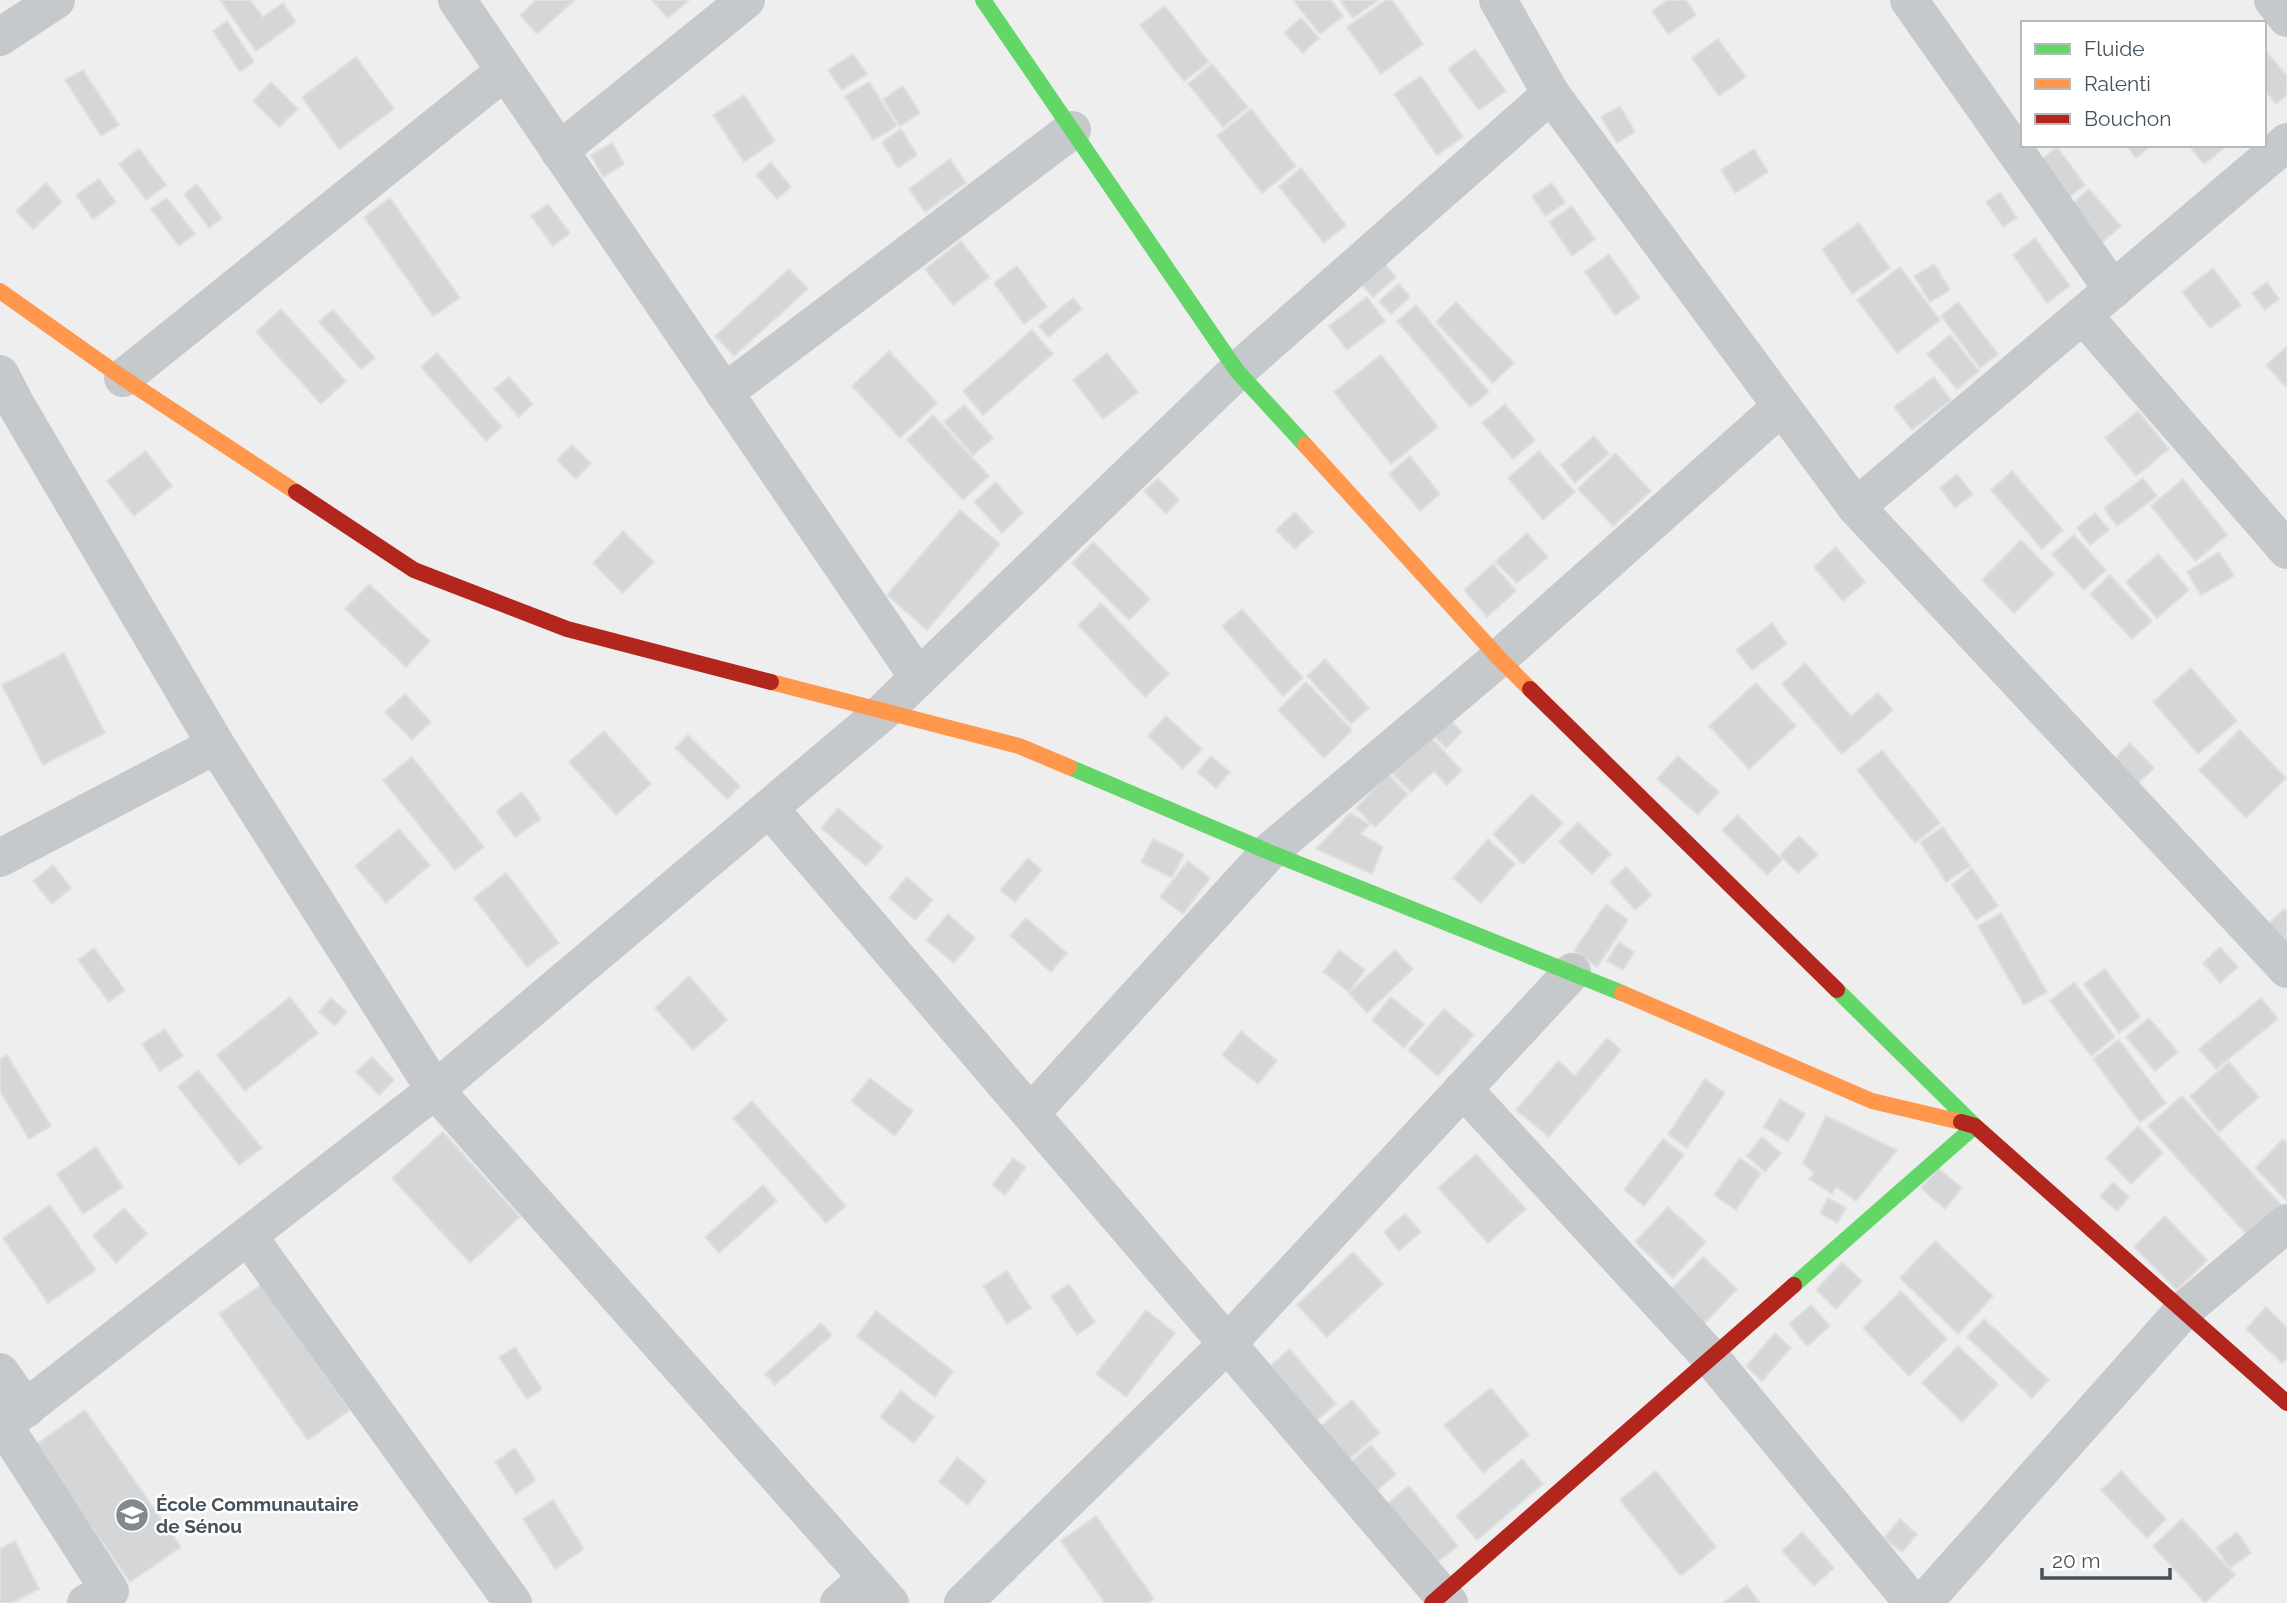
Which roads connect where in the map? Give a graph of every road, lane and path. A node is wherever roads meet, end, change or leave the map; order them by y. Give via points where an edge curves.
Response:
1 (56, 0) edge
2 (457, 0) edge
3 (746, 0) edge
4 (984, 0) edge
5 (1498, 0) edge
6 (1909, 0) edge
7 (2273, 0) edge
8 (2287, 18) edge
9 (0, 37) edge
10 (505, 71) junction
11 (1550, 94) junction
12 (1072, 130) junction
13 (2287, 142) edge
14 (559, 151) junction
15 (2113, 290) junction
16 (0, 291) edge
17 (2083, 315) junction
18 (1237, 371) junction
19 (124, 378) junction
20 (724, 393) junction
21 (5, 399) edge
22 (1781, 407) junction
23 (1856, 507) junction
24 (2287, 550) edge
25 (1499, 658) junction
26 (918, 677) junction
27 (884, 712) junction
28 (216, 745) junction
29 (769, 808) junction
30 (1269, 852) junction
31 (0, 858) edge
32 (2287, 969) edge
33 (1572, 972) junction
34 (1463, 1089) junction
35 (435, 1090) junction
36 (1031, 1113) junction
37 (1975, 1126) junction
38 (2287, 1223) edge
39 (248, 1236) junction
40 (2182, 1312) junction
41 (1227, 1344) junction
42 (1711, 1358) junction
43 (0, 1372) edge
44 (2287, 1403) edge
45 (10, 1421) edge
46 (879, 1591) edge
47 (1441, 1600) edge
48 (86, 1603) edge
49 (513, 1603) edge
50 (839, 1603) edge
51 (963, 1603) edge
52 (1913, 1603) edge
53 (1923, 1603) edge

1 - 9 street
2 - 10 street
3 - 14 street
4 - 12 street
5 - 11 street
6 - 15 street
7 - 8 street
10 - 14 street
10 - 19 street
11 - 18 street
11 - 22 street
12 - 18 street
12 - 20 street
13 - 15 street
14 - 20 street
15 - 17 street
16 - 19 street
17 - 23 street
17 - 24 street
18 - 25 street
18 - 26 street
19 - 27 street via 414,570 566,629
20 - 26 street
21 - 28 street
22 - 23 street
22 - 25 street
23 - 32 street
25 - 30 street
25 - 37 street
26 - 27 street
27 - 29 street
27 - 30 street via 1019,746
28 - 31 street
28 - 35 street
29 - 35 street
29 - 36 street
30 - 33 street
30 - 36 street
33 - 34 street
33 - 37 street via 1872,1101
34 - 41 street
34 - 42 street
35 - 39 street
35 - 46 street
36 - 41 street
37 - 40 street
37 - 42 street
38 - 40 street
39 - 45 street
39 - 49 street
40 - 44 street
40 - 53 street
41 - 47 street
41 - 51 street
42 - 47 street
42 - 52 street
43 - 45 street
45 - 48 street via 110,1591
46 - 50 street

